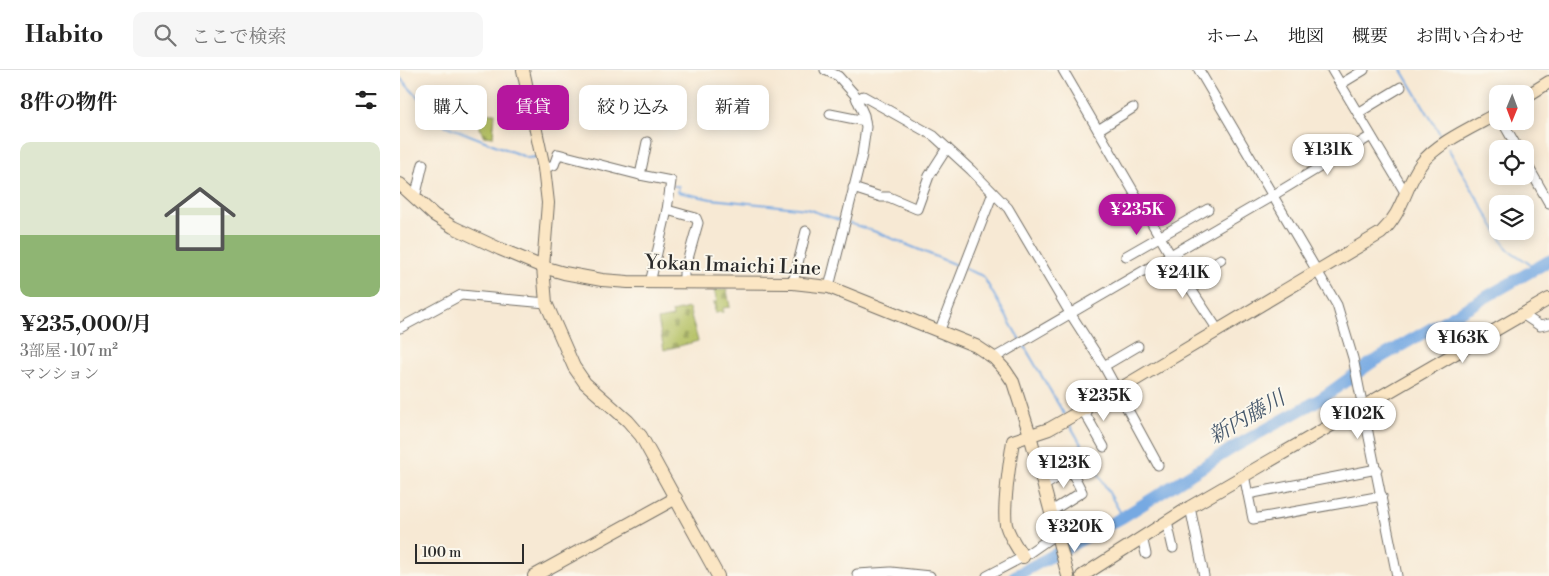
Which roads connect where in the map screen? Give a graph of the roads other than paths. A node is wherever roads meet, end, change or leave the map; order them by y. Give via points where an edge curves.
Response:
1 (523, 70) edge
2 (825, 70) edge
3 (1063, 70) edge
4 (1199, 70) edge
5 (1332, 70) edge
6 (1364, 70) edge
7 (1549, 82) edge
8 (1341, 84) junction
9 (1401, 87) dead end
10 (1534, 91) edge
11 (857, 100) junction
12 (1133, 108) dead end
13 (830, 114) dead end
14 (1358, 114) junction
15 (1489, 118) edge
16 (865, 121) junction
17 (1098, 130) junction
18 (1371, 136) junction
19 (647, 142) dead end
20 (947, 148) junction
21 (423, 164) dead end
22 (544, 168) junction
23 (640, 175) junction
24 (1534, 176) edge
25 (401, 186) edge
26 (853, 188) junction
27 (993, 193) junction
28 (1406, 194) junction
29 (1272, 196) junction
30 (415, 198) junction
31 (1549, 202) edge
32 (1208, 209) dead end
33 (666, 210) junction
34 (806, 231) dead end
35 (1160, 236) junction
36 (1170, 254) junction
37 (1126, 256) dead end
38 (1221, 259) dead end
39 (543, 267) junction
40 (1317, 272) junction
41 (1185, 280) junction
42 (650, 283) junction
43 (684, 283) junction
44 (793, 283) junction
45 (829, 287) junction
46 (1549, 299) edge
47 (546, 303) junction
48 (1070, 313) junction
49 (1522, 314) junction
50 (1549, 324) edge
51 (400, 328) edge
52 (1218, 330) junction
53 (939, 332) junction
54 (1138, 346) dead end
55 (994, 358) junction
56 (1104, 366) junction
57 (1118, 390) junction
58 (1362, 402) junction
59 (1083, 410) junction
60 (1030, 435) junction
61 (1104, 447) dead end
62 (1158, 465) dead end
63 (1377, 470) junction
64 (1244, 475) junction
65 (1043, 486) junction
66 (1248, 494) junction
67 (1382, 496) junction
68 (676, 498) junction
69 (1190, 507) junction
70 (1050, 512) junction
71 (1167, 522) junction
72 (1056, 536) junction
73 (1142, 538) junction
74 (1173, 548) dead end
75 (1146, 554) dead end
76 (1023, 557) junction
77 (857, 574) dead end
78 (534, 576) edge
79 (718, 576) edge
80 (930, 576) edge
81 (987, 576) edge
82 (1068, 576) edge
83 (1082, 576) edge
84 (1204, 576) edge
85 (1398, 576) edge

1 - 22 street
2 - 11 street via 838,76
3 - 17 street
4 - 29 street
5 - 8 street
6 - 8 street
7 - 10 street
8 - 14 street
9 - 14 street
11 - 16 street
11 - 20 street via 864,96 934,136
12 - 17 street
13 - 16 street
14 - 18 street
15 - 28 street via 1432,152 1422,163
16 - 26 street via 862,155
17 - 35 street
18 - 28 street
18 - 29 street
19 - 23 street
20 - 26 street via 929,176 916,210 889,197 881,198
20 - 27 street
21 - 30 street
22 - 23 street via 554,165 558,154
22 - 39 street via 548,203
23 - 33 street via 671,181
24 - 31 street
25 - 30 street, Yokan Imaichi Line
26 - 45 street
27 - 48 street via 1008,208
27 - 53 street
28 - 40 street via 1391,224 1381,233
29 - 36 street
29 - 40 street
30 - 39 street, Yokan Imaichi Line via 453,227
32 - 35 street
33 - 42 street
33 - 43 street via 696,218 698,223
34 - 44 street
35 - 36 street
35 - 37 street
36 - 41 street
36 - 48 street
38 - 41 street
39 - 42 street, Yokan Imaichi Line via 602,280
39 - 47 street
40 - 52 street
40 - 58 street via 1337,304
41 - 52 street
42 - 43 street, Yokan Imaichi Line
43 - 44 street, Yokan Imaichi Line
44 - 45 street, Yokan Imaichi Line
45 - 53 street, Yokan Imaichi Line
46 - 49 street
47 - 51 street via 461,295
47 - 68 street via 574,367 585,382 641,436
48 - 55 street
48 - 56 street
49 - 50 street via 1540,326
49 - 58 street
52 - 57 street
53 - 55 street, Yokan Imaichi Line via 976,346
54 - 56 street
55 - 60 street, Yokan Imaichi Line via 1013,382
56 - 57 street
57 - 59 street
57 - 62 street
58 - 63 street
58 - 64 street
59 - 60 street via 1049,429
59 - 61 street
60 - 65 street, Yokan Imaichi Line
60 - 76 street via 1013,441 1006,509 1006,525
63 - 66 street
63 - 67 street
64 - 66 street
64 - 69 street
65 - 70 street, Yokan Imaichi Line
65 - 70 street via 1071,470 1082,492
66 - 67 street via 1253,519
67 - 85 street
68 - 78 street
68 - 79 street
69 - 71 street
69 - 84 street
70 - 72 street, Yokan Imaichi Line
71 - 73 street
71 - 74 street
72 - 76 street
72 - 82 street, Yokan Imaichi Line
73 - 75 street
73 - 83 street
76 - 81 street
77 - 80 street via 891,572

